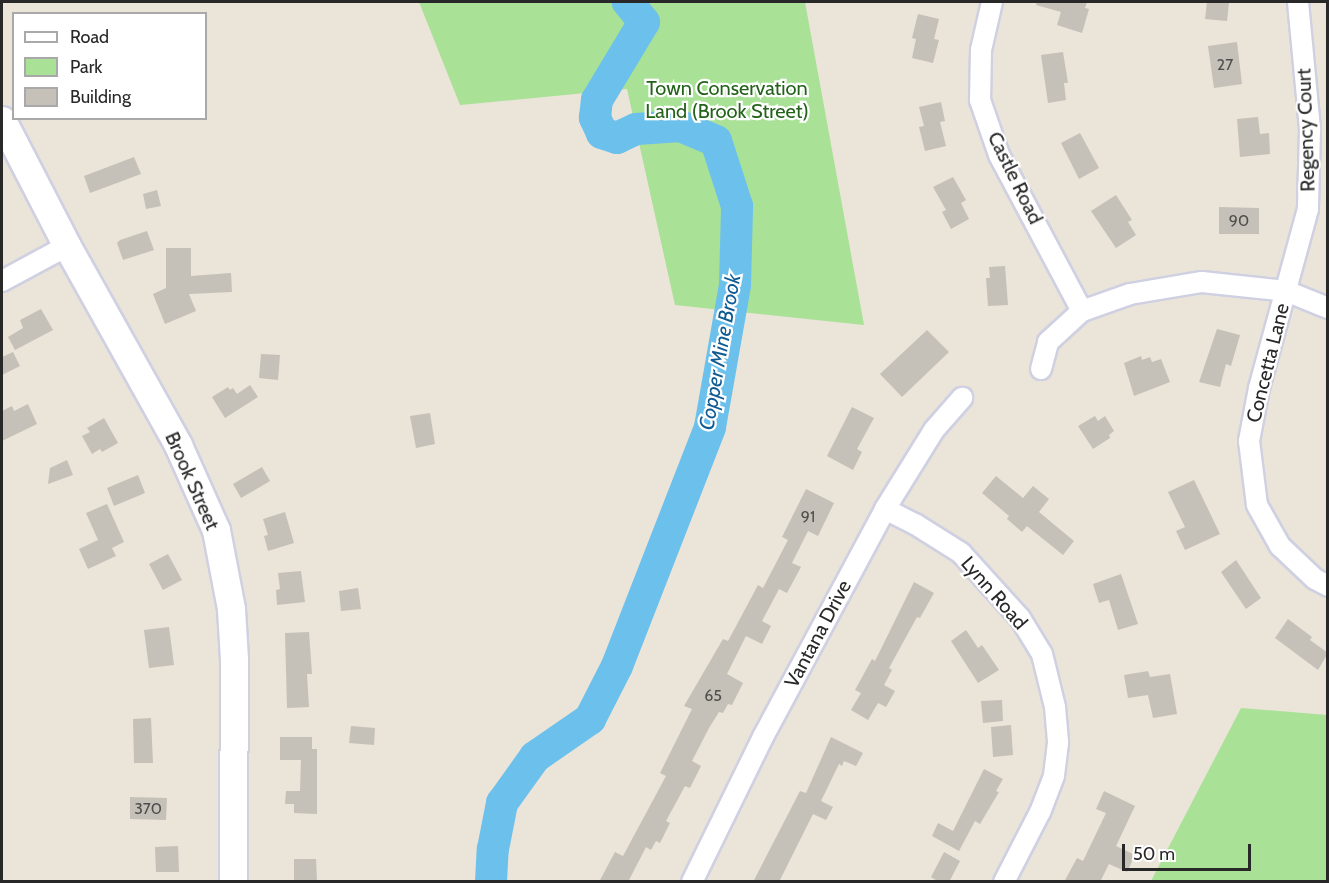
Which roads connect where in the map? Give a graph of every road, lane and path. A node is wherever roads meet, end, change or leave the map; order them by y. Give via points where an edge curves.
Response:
1 (992, 2) edge
2 (1298, 2) edge
3 (2, 120) edge
4 (67, 246) junction
5 (2, 281) edge
6 (1286, 291) junction
7 (1328, 308) edge
8 (1082, 311) junction
9 (1041, 369) dead end
10 (962, 398) dead end
11 (885, 509) junction
12 (1328, 586) edge
13 (233, 882) edge
14 (692, 882) edge
15 (1004, 882) edge

1 - 8 street, Castle Road via 981,50 980,100 999,155
2 - 6 street, Regency Court via 1311,175 1308,209
3 - 4 street, Brook Street
4 - 5 street
4 - 13 street, Brook Street via 178,445 216,530 231,609 234,659
6 - 7 street
6 - 8 street via 1202,282 1130,294
6 - 12 street, Concetta Lane via 1258,388 1249,441 1254,486 1257,505 1280,546
8 - 9 street via 1048,342
10 - 11 street, Vantana Drive via 934,430
11 - 14 street, Vantana Drive via 763,737
11 - 15 street, Lynn Road via 961,553 1020,618 1042,654 1055,707 1058,743 1054,776

